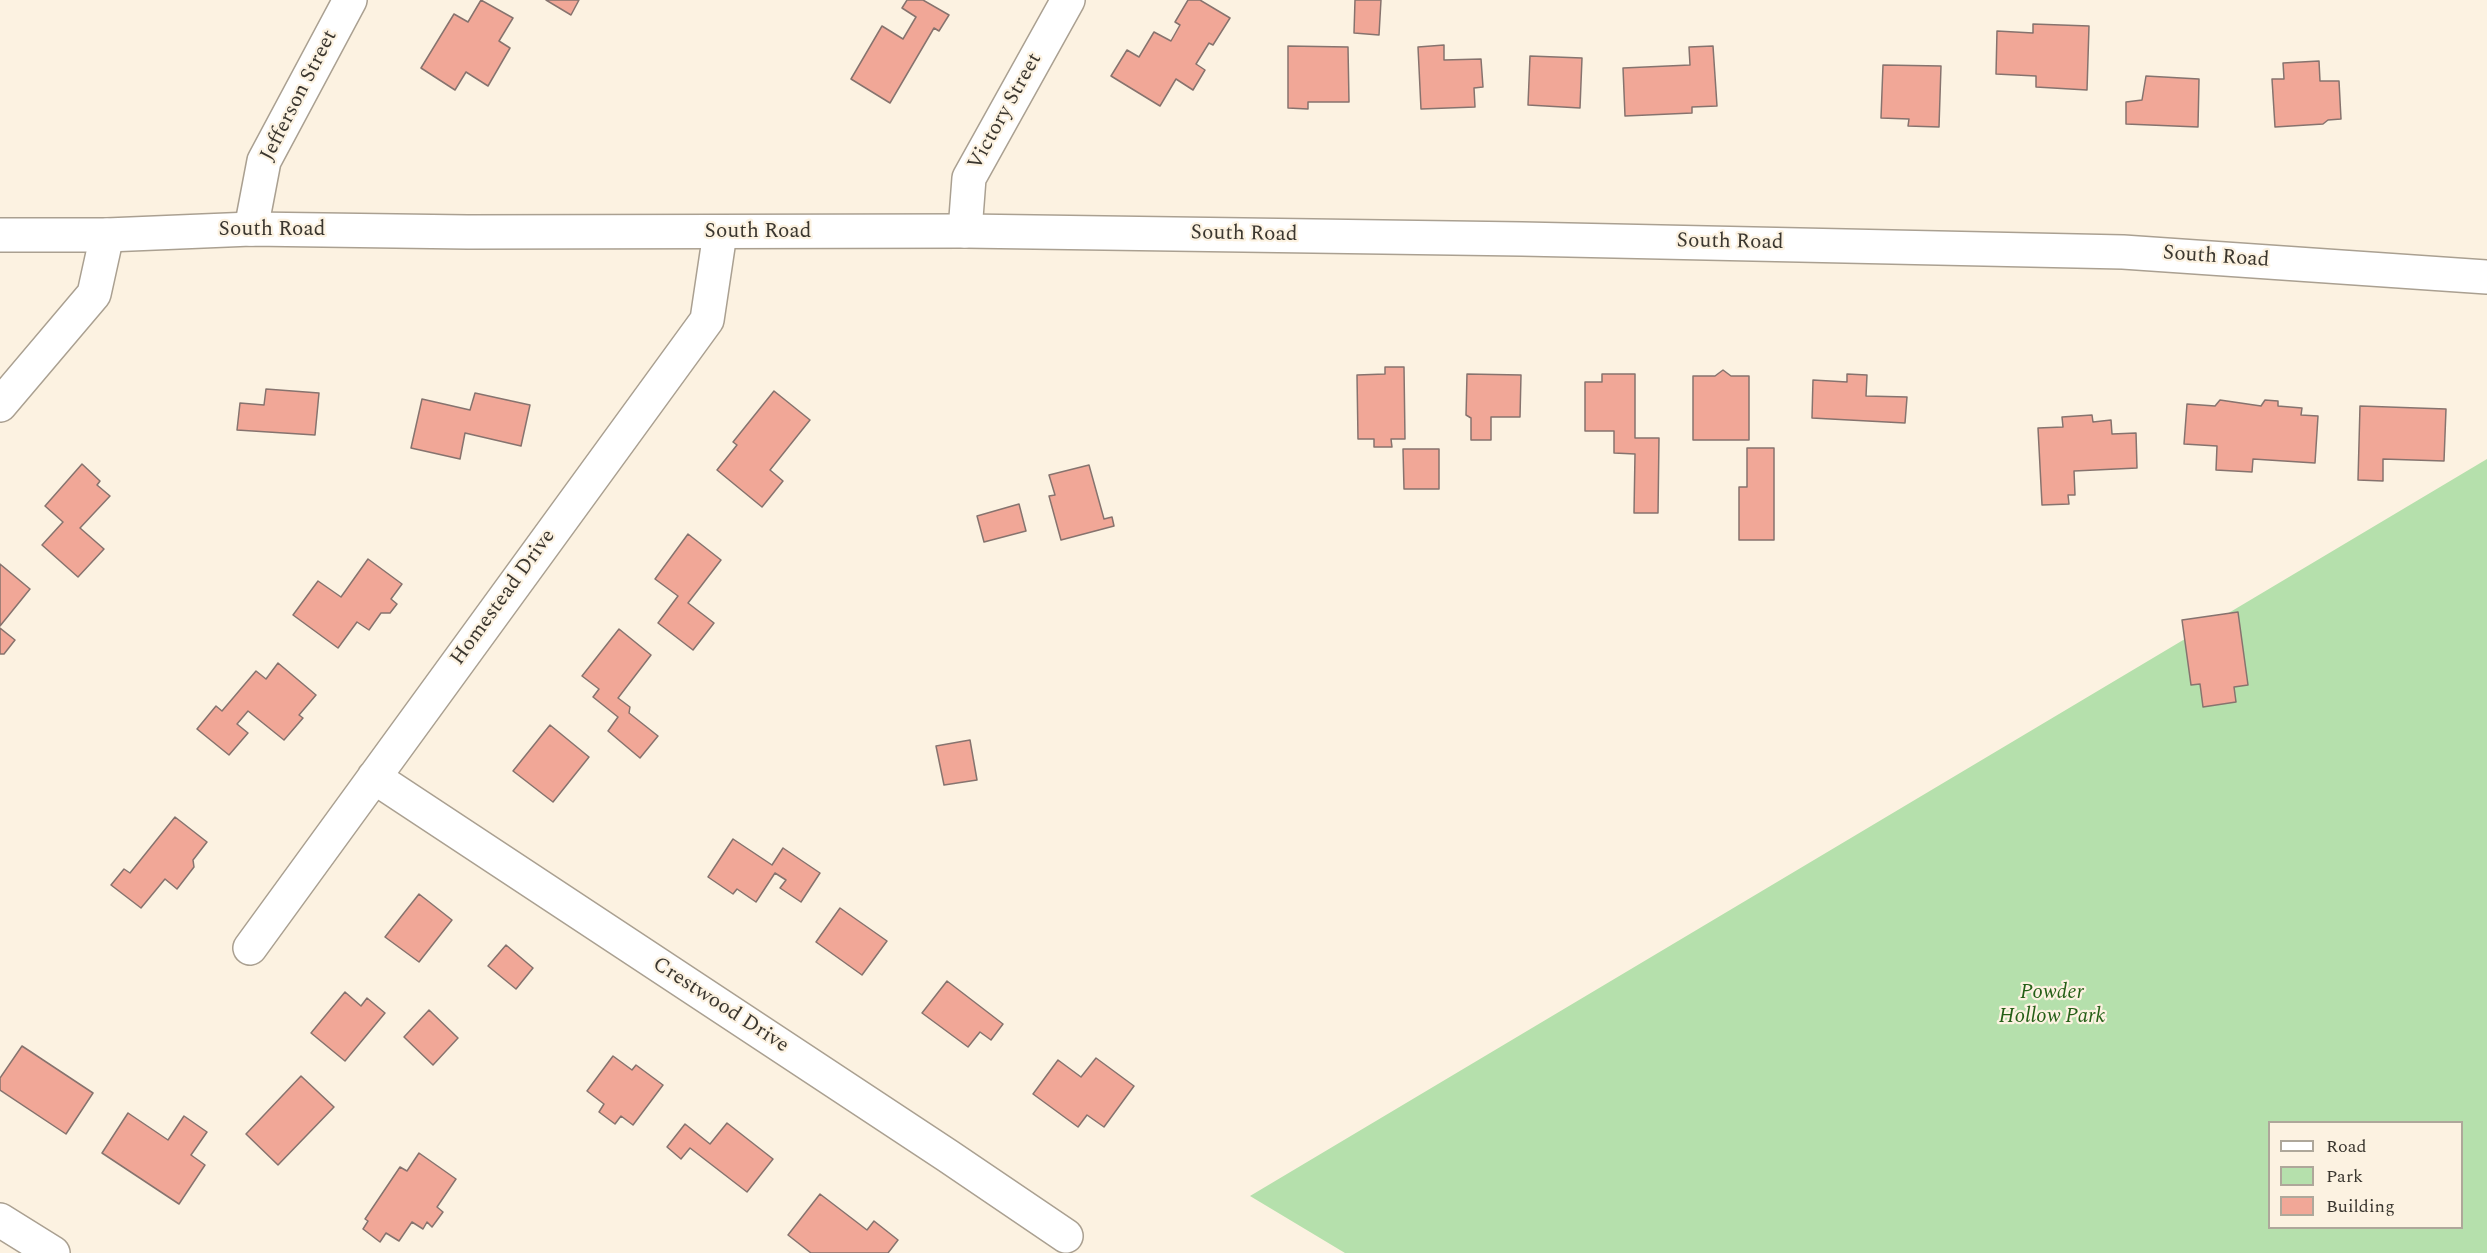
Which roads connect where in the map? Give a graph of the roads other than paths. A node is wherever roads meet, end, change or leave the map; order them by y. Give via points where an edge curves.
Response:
1 (350, 0) edge
2 (1068, 0) edge
3 (251, 229) junction
4 (965, 231) junction
5 (720, 233) junction
6 (0, 235) edge
7 (107, 235) junction
8 (2487, 277) edge
9 (0, 405) edge
10 (374, 777) junction
11 (250, 948) dead end
12 (0, 1220) edge
13 (1066, 1236) dead end
14 (52, 1253) edge

1 - 3 main road, Jefferson Street via 264,160
2 - 4 main road, Victory Street via 969,178
3 - 5 main road, South Road
3 - 7 main road, South Road
4 - 5 main road, South Road
4 - 8 main road, South Road via 2124,252
5 - 10 main road, Homestead Drive via 707,320
6 - 7 main road, South Road
7 - 9 main road via 94,294
10 - 11 main road, Homestead Drive
10 - 13 main road, Crestwood Drive
12 - 14 main road

